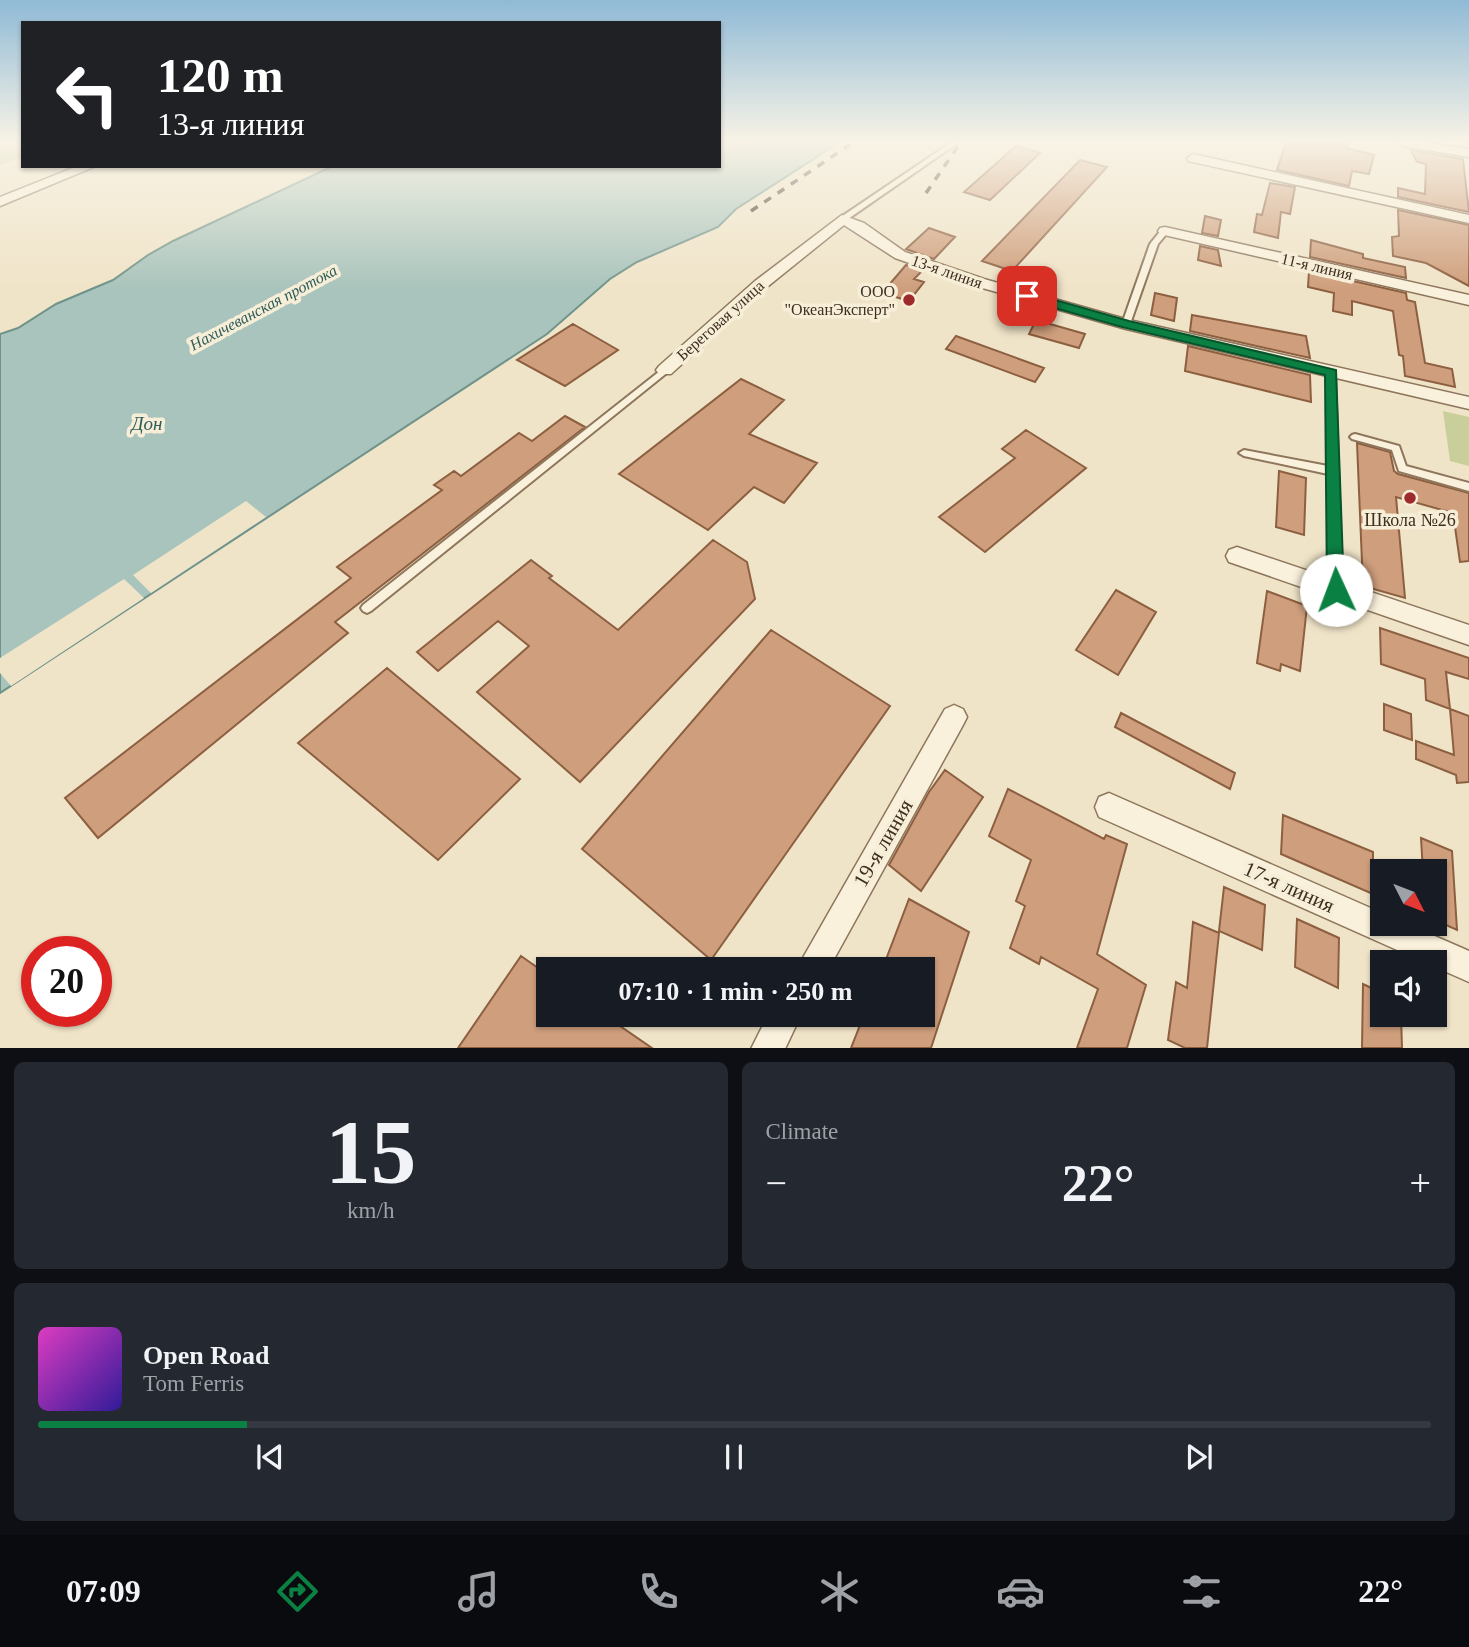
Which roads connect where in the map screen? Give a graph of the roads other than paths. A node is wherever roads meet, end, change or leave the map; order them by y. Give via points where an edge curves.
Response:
1 (28, 191) edge
2 (881, 191) edge
3 (1342, 191) edge
4 (0, 202) edge
5 (842, 219) junction
6 (1469, 219) edge
7 (1165, 231) joint
8 (1469, 300) edge
9 (1126, 324) junction
10 (665, 370) joint
11 (1332, 373) junction
12 (1469, 403) edge
13 (1355, 437) dead end
14 (1244, 453) dead end
15 (1333, 471) junction
16 (1469, 487) edge
17 (1237, 556) dead end
18 (1336, 590) junction
19 (367, 608) dead end
20 (1469, 635) edge
21 (954, 717) dead end
22 (1109, 807) dead end
23 (818, 957) edge
24 (1469, 967) edge
25 (778, 1027) edge
26 (766, 1048) edge

1 - 4 street
2 - 5 lane
3 - 6 street
5 - 9 street, 13-я линия via 900,255
5 - 10 street, Береговая улица
7 - 8 street, 11-я линия
7 - 9 lane via 1154,244
9 - 11 street, 13-я линия
10 - 19 lane
11 - 12 street, 13-я линия
11 - 15 lane
13 - 16 lane via 1396,448 1402,468
14 - 15 lane
15 - 18 lane
17 - 18 street
18 - 20 street
21 - 23 street, 19-я линия
22 - 24 street, 17-я линия
25 - 26 street

